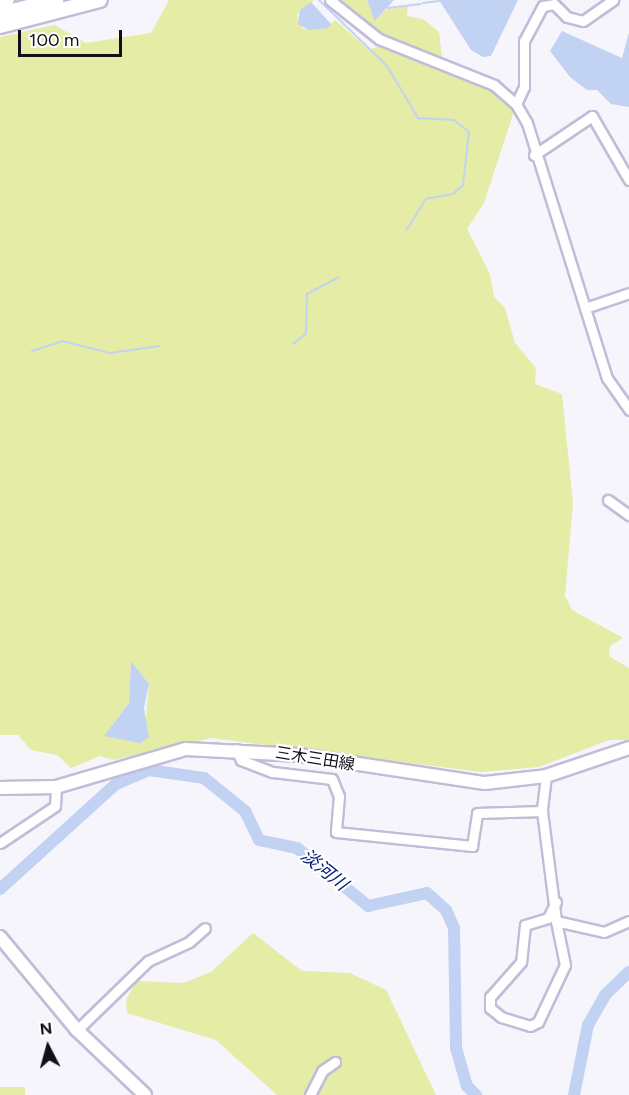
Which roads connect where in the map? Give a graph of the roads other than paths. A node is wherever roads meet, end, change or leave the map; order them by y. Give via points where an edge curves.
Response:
1 (9, 0) edge
2 (56, 0) edge
3 (100, 0) edge
4 (330, 0) edge
5 (613, 0) edge
6 (0, 2) edge
7 (0, 14) edge
8 (0, 27) edge
9 (516, 104) junction
10 (534, 155) junction
11 (629, 180) edge
12 (629, 293) edge
13 (585, 308) junction
14 (629, 410) edge
15 (608, 500) dead end
16 (629, 515) edge
17 (236, 748) junction
18 (629, 748) edge
19 (546, 776) junction
20 (56, 787) junction
21 (0, 788) edge
22 (542, 811) junction
23 (0, 843) edge
24 (556, 902) junction
25 (556, 921) junction
26 (629, 921) edge
27 (205, 928) dead end
28 (0, 937) edge
29 (77, 1030) junction
30 (335, 1062) dead end
31 (145, 1095) edge
32 (310, 1095) edge

1 - 6 street
2 - 7 highway
3 - 8 highway
4 - 9 street via 379,39 494,85
5 - 9 street via 583,21 567,17 554,4 543,6 524,41 524,87
9 - 10 street
10 - 11 street via 592,116
10 - 13 street
12 - 13 street
13 - 14 street via 607,378
15 - 16 street
17 - 19 main road, 三木三田線 via 484,783
17 - 20 main road, 三木三田線 via 186,749
17 - 22 street via 241,760 273,772 332,779 339,796 336,832 472,846 477,813
18 - 19 main road, 三木三田線
19 - 22 street
20 - 21 main road, 三木三田線
20 - 23 street via 55,806
22 - 24 street
24 - 25 street
24 - 25 street via 548,918 525,925 521,962 490,997 490,1008 501,1017 530,1026 538,1022 565,965
25 - 26 street via 604,932
27 - 29 street via 189,942 148,961
28 - 29 main road
29 - 31 main road
30 - 32 street via 322,1071

